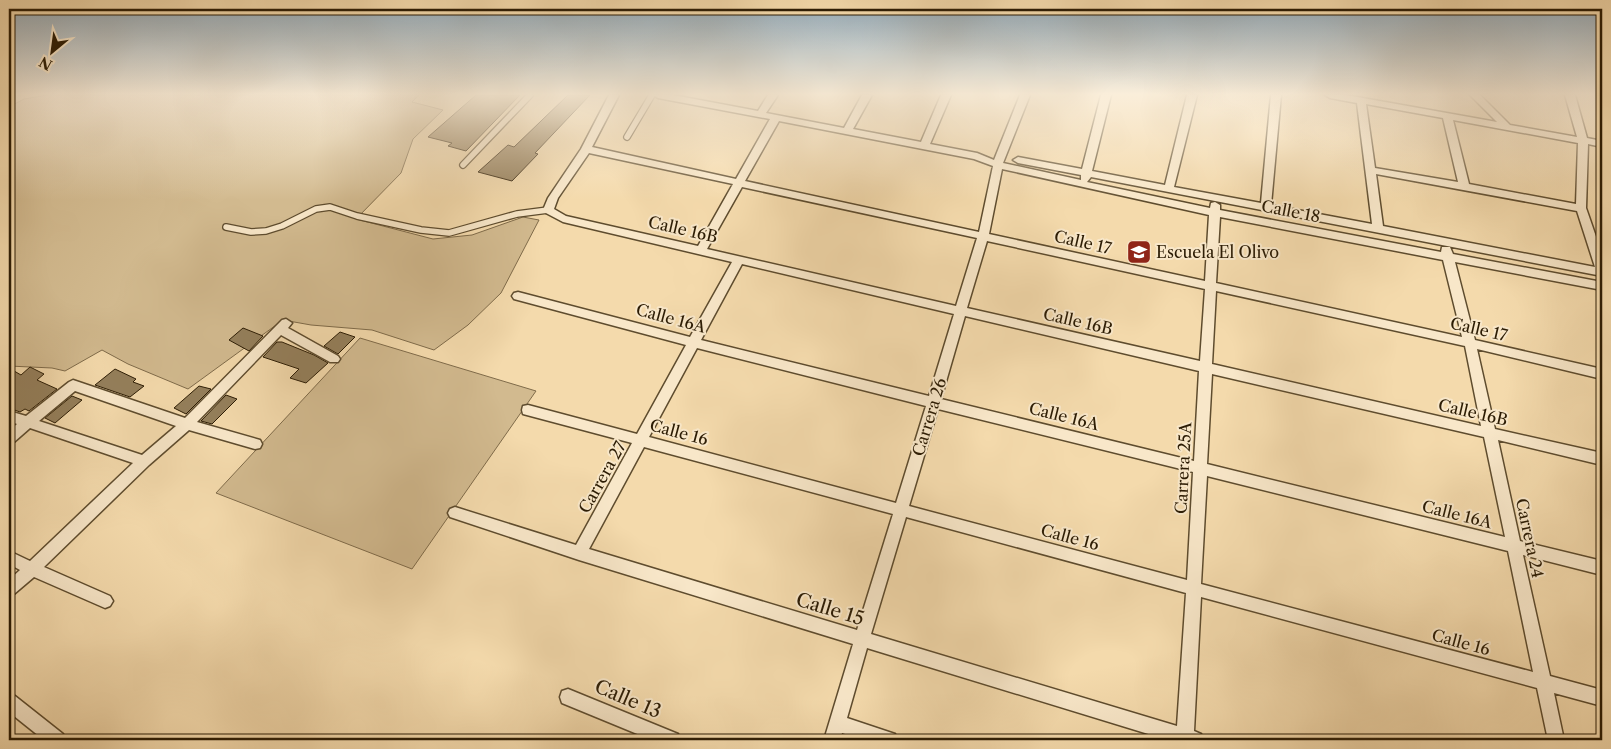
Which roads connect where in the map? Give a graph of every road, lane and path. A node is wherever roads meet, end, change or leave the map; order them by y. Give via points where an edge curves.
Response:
1 (497, 130) edge
2 (596, 130) edge
3 (631, 130) edge
4 (769, 130) edge
5 (837, 130) edge
6 (931, 130) edge
7 (1011, 130) edge
8 (1097, 130) edge
9 (1183, 130) edge
10 (1273, 130) edge
11 (1365, 130) edge
12 (1451, 130) edge
13 (1519, 130) edge
14 (1580, 130) edge
15 (847, 132) joint
16 (627, 137) dead end
17 (1583, 141) junction
18 (1602, 144) edge
19 (924, 146) junction
20 (586, 149) junction
21 (999, 160) junction
22 (463, 165) dead end
23 (1370, 170) junction
24 (1086, 173) junction
25 (739, 183) junction
26 (1084, 184) junction
27 (1464, 187) junction
28 (1169, 188) junction
29 (1215, 198) junction
30 (1266, 208) junction
31 (1581, 208) junction
32 (548, 210) junction
33 (1215, 213) junction
34 (226, 227) dead end
35 (1378, 229) junction
36 (983, 236) junction
37 (1444, 242) junction
38 (701, 250) junction
39 (1448, 257) junction
40 (739, 259) junction
41 (1602, 271) edge
42 (1602, 286) edge
43 (1211, 287) junction
44 (518, 296) dead end
45 (961, 310) junction
46 (694, 342) junction
47 (1470, 343) junction
48 (334, 359) dead end
49 (1206, 367) junction
50 (1602, 374) edge
51 (934, 401) junction
52 (528, 410) dead end
53 (9, 416) edge
54 (28, 423) junction
55 (187, 424) junction
56 (1489, 432) junction
57 (9, 438) edge
58 (641, 440) junction
59 (255, 444) dead end
60 (1602, 459) edge
61 (144, 461) junction
62 (1200, 469) junction
63 (901, 510) junction
64 (454, 513) dead end
65 (1514, 547) junction
66 (579, 553) junction
67 (9, 557) edge
68 (1602, 568) edge
69 (32, 569) junction
70 (9, 589) edge
71 (1194, 589) junction
72 (105, 602) dead end
73 (862, 639) junction
74 (1543, 682) junction
75 (568, 697) dead end
76 (1602, 698) edge
77 (9, 702) edge
78 (837, 723) junction
79 (666, 739) edge
80 (1188, 739) edge
81 (57, 740) edge
82 (832, 740) edge
83 (889, 740) edge
84 (1556, 740) edge

1 - 22 lane
2 - 20 street
3 - 16 lane
4 - 25 street
5 - 15 street, Calle 18
6 - 19 street
7 - 21 street, Carrera 26
8 - 24 street
9 - 28 street
10 - 30 street, Calle 18
11 - 23 street
12 - 27 street
13 - 17 street
14 - 17 street
15 - 19 street, Calle 18
17 - 18 street
17 - 31 street
19 - 21 street, Calle 18
20 - 25 street, Calle 17
20 - 32 street
21 - 24 street, Calle 18
21 - 26 street, Calle 18
21 - 36 street, Carrera 26
23 - 27 street
23 - 35 street
24 - 26 street
24 - 28 street, Calle 18
25 - 36 street, Calle 17
25 - 38 street
26 - 33 street, Calle 18
27 - 31 street
28 - 29 street, Calle 18
29 - 30 street, Calle 18
29 - 33 street, Carrera 25A
30 - 35 street, Calle 18
31 - 41 street
32 - 34 lane via 508,216 449,233 421,230 330,207 316,209 266,231 250,232
32 - 38 street, Calle 16B via 562,219
33 - 39 street, Calle 18
33 - 43 street, Carrera 25A
35 - 37 street, Calle 18
36 - 43 street, Calle 17
36 - 45 street, Carrera 26
37 - 39 street, Carrera 24
37 - 41 street, Calle 18
38 - 40 street, Calle 16B
39 - 42 street, Calle 18
39 - 47 street, Carrera 24
40 - 45 street, Calle 16B
40 - 46 street, Carrera 27
43 - 47 street, Calle 17
43 - 49 street, Carrera 25A
44 - 46 street, Calle 16A
45 - 49 street, Calle 16B
45 - 51 street, Carrera 26
46 - 51 street, Calle 16A
46 - 58 street, Carrera 27
47 - 50 street, Calle 17
47 - 56 street, Carrera 24
48 - 55 street via 283,326
49 - 56 street, Calle 16B
49 - 62 street, Carrera 25A
51 - 62 street, Calle 16A
51 - 63 street, Carrera 26
52 - 58 street, Calle 16
53 - 54 street
54 - 55 street via 73,385
54 - 57 street
54 - 61 street
55 - 59 street
55 - 61 street
56 - 60 street, Calle 16B
56 - 65 street, Carrera 24
58 - 63 street, Calle 16
58 - 66 street, Carrera 27
61 - 69 street
62 - 65 street, Calle 16A
62 - 71 street, Carrera 25A
63 - 71 street, Calle 16
63 - 73 street, Carrera 26
64 - 66 street, Calle 15
65 - 68 street, Calle 16A
65 - 74 street, Carrera 24
66 - 73 street, Calle 15
67 - 69 street
69 - 70 street
69 - 72 street
71 - 74 street, Calle 16
71 - 80 street, Carrera 25A
73 - 78 street, Carrera 26
73 - 80 street, Calle 15
74 - 76 street, Calle 16
74 - 84 street, Carrera 24
75 - 79 street, Calle 13
77 - 81 street
78 - 82 street, Carrera 26
78 - 83 street

